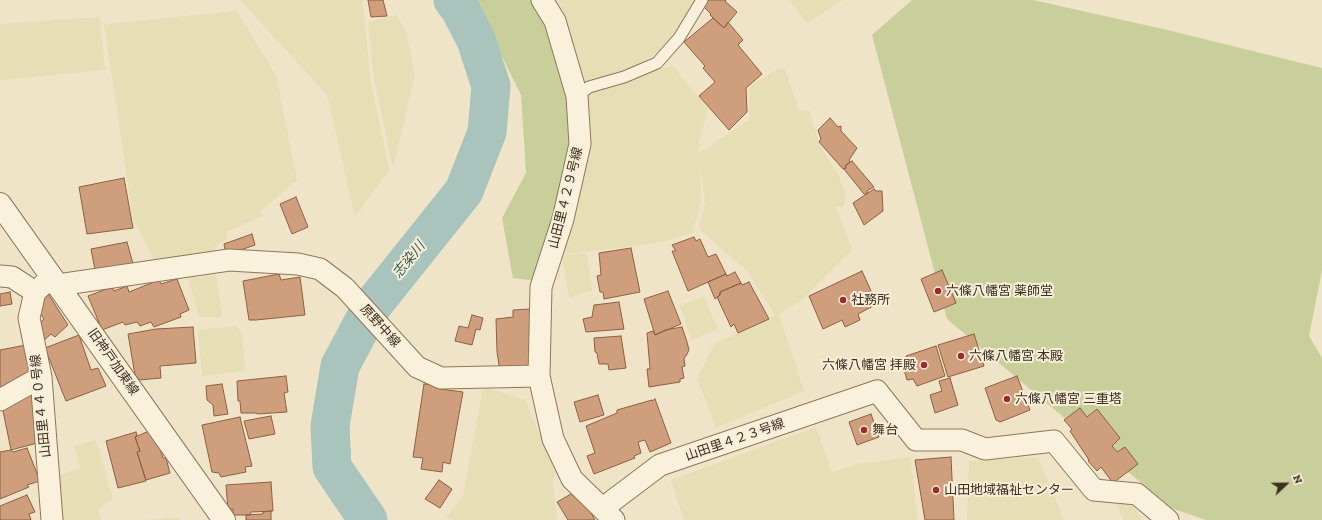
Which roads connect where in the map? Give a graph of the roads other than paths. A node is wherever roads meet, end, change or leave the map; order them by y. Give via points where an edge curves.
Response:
1 (542, 0) edge
2 (702, 0) edge
3 (577, 96) junction
4 (0, 204) edge
5 (0, 276) edge
6 (55, 281) junction
7 (35, 292) junction
8 (539, 376) junction
9 (41, 378) junction
10 (0, 400) edge
11 (609, 514) edge
12 (52, 520) edge
13 (224, 520) edge
14 (1168, 520) edge

1 - 3 street, 山田里４２９号線 via 555,21
2 - 3 lane via 678,38 657,63 624,77 589,87
3 - 8 street, 山田里４２９号線 via 580,144 562,219 541,287
4 - 6 street, 旧神戸加東線
5 - 7 street via 12,278
6 - 7 street
6 - 8 street, 原野中線 via 229,260 298,264 320,268 345,288 417,367 441,378
6 - 13 street, 旧神戸加東線
7 - 9 street, 山田里４４０号線 via 29,318
8 - 11 street via 553,439 572,479
9 - 10 street
9 - 12 street, 山田里４４０号線
11 - 14 street, 山田里４２３号線 via 660,465 877,391 916,440 962,440 985,449 1054,441 1094,490 1136,494

